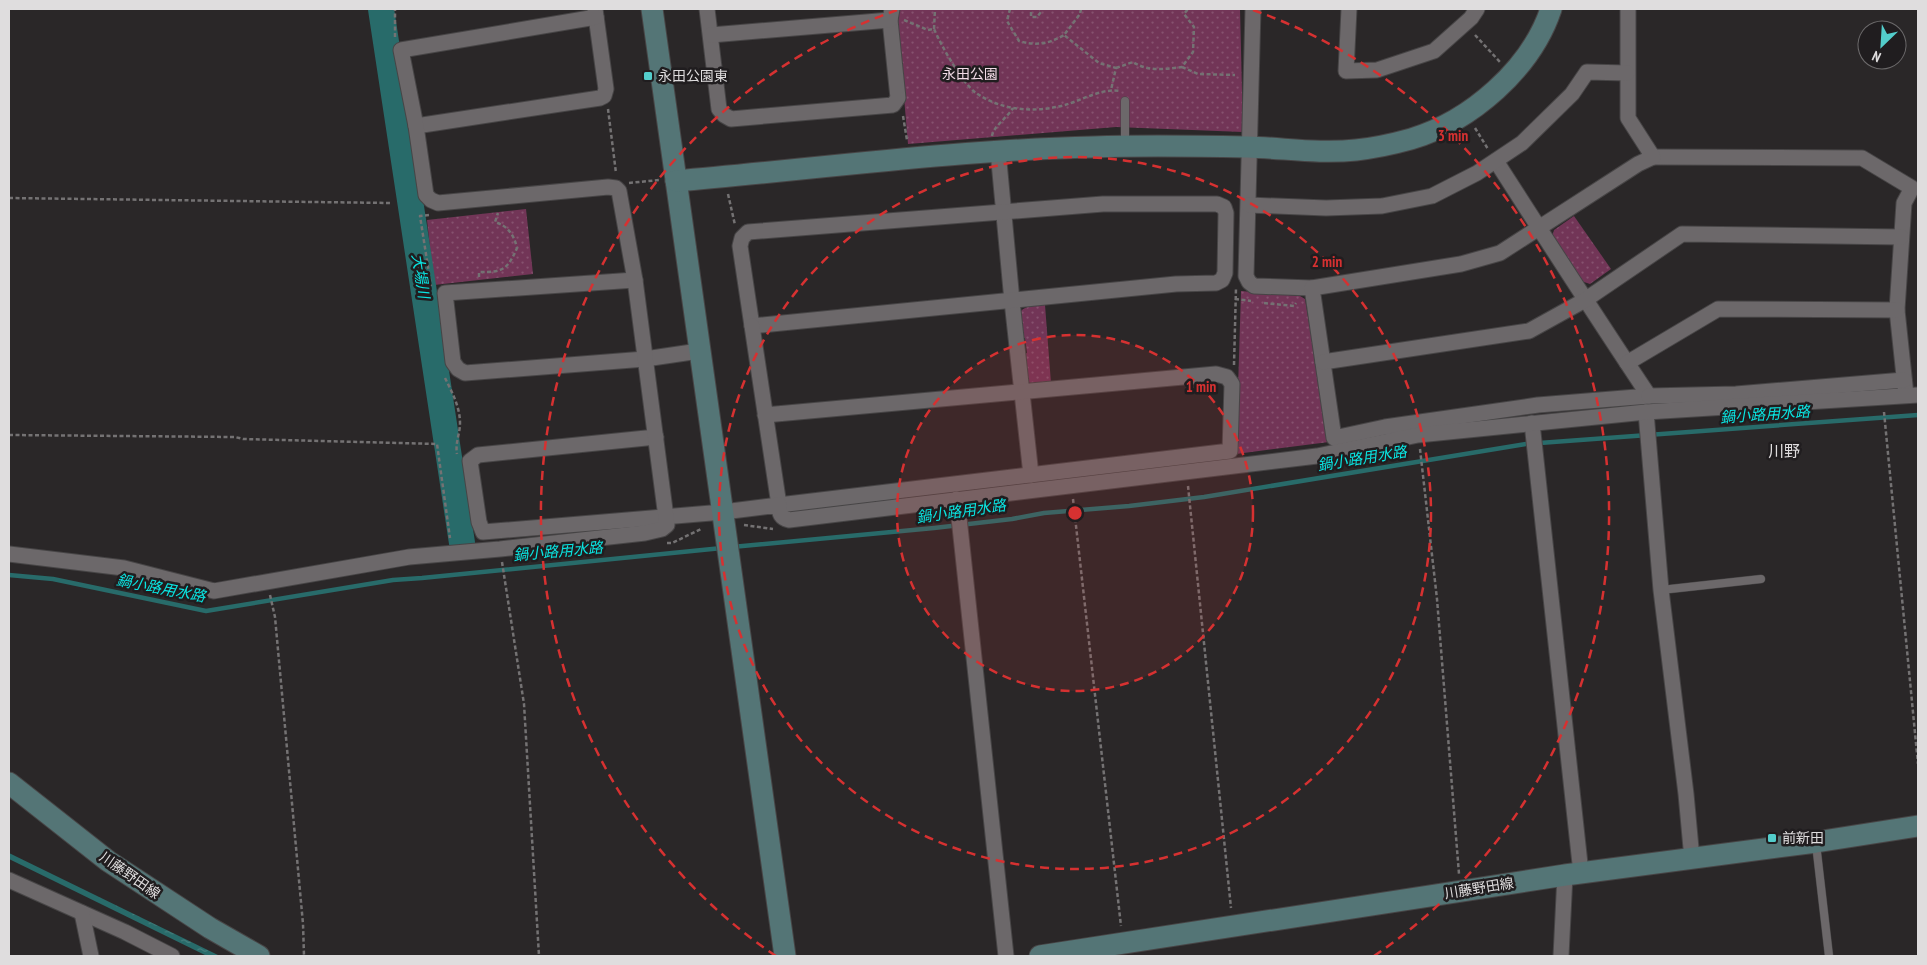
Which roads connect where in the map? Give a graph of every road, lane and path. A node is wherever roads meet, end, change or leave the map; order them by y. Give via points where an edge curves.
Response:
1 (652, 9) edge
2 (707, 9) edge
3 (935, 9) edge
4 (1010, 9) edge
5 (1040, 9) edge
6 (1081, 9) edge
7 (1188, 9) edge
8 (1254, 9) edge
9 (1349, 9) edge
10 (1477, 9) edge
11 (1551, 9) edge
12 (1628, 9) edge
13 (1031, 12) dead end
14 (596, 13) edge
15 (891, 15) edge
16 (1465, 23) junction
17 (934, 29) junction
18 (711, 35) junction
19 (1064, 35) junction
20 (1501, 63) dead end
21 (1182, 67) junction
22 (1116, 68) junction
23 (1627, 73) junction
24 (1235, 75) dead end
25 (1111, 90) junction
26 (604, 96) junction
27 (1125, 101) joint
28 (897, 102) junction
29 (1013, 108) junction
30 (1472, 123) dead end
31 (416, 126) junction
32 (995, 145) junction
33 (907, 146) dead end
34 (1125, 146) junction
35 (1250, 147) junction
36 (1653, 157) junction
37 (1496, 161) junction
38 (668, 180) junction
39 (617, 186) junction
40 (726, 189) dead end
41 (9, 198) edge
42 (390, 204) dead end
43 (1249, 205) junction
44 (1004, 210) junction
45 (1539, 228) junction
46 (1901, 237) junction
47 (742, 238) junction
48 (635, 280) junction
49 (1312, 288) junction
50 (1585, 300) junction
51 (1012, 301) junction
52 (1897, 310) junction
53 (752, 326) junction
54 (699, 351) junction
55 (645, 359) junction
56 (1323, 362) junction
57 (1627, 363) junction
58 (1904, 380) junction
59 (1021, 392) junction
60 (1912, 395) edge
61 (1649, 396) junction
62 (1882, 398) junction
63 (1646, 412) junction
64 (766, 415) junction
65 (1533, 430) junction
66 (9, 435) edge
67 (1418, 435) junction
68 (656, 437) junction
69 (1187, 472) junction
70 (1031, 475) junction
71 (1072, 486) junction
72 (957, 500) junction
73 (778, 506) junction
74 (724, 512) junction
75 (667, 517) junction
76 (500, 549) junction
77 (452, 553) junction
78 (9, 554) edge
79 (1761, 578) dead end
80 (1661, 590) junction
81 (270, 594) dead end
82 (1918, 764) edge
83 (9, 783) edge
84 (1918, 826) edge
85 (1816, 842) junction
86 (1692, 859) junction
87 (1573, 874) junction
88 (9, 880) edge
89 (1462, 891) junction
90 (82, 913) junction
91 (1232, 927) junction
92 (1122, 943) junction
93 (91, 956) edge
94 (172, 956) edge
95 (259, 956) edge
96 (304, 956) edge
97 (540, 956) edge
98 (785, 956) edge
99 (1006, 956) edge
100 (1040, 956) edge
101 (1561, 956) edge
102 (1828, 956) edge

1 - 38 street
2 - 18 street
3 - 17 path
4 - 19 path via 1007,21 1019,41 1043,44
5 - 13 path via 1037,17 1031,17
6 - 19 path
7 - 21 path via 1184,14 1194,27 1193,52
8 - 35 street
9 - 16 street via 1346,71 1377,70 1434,51
10 - 16 street
11 - 35 street via 1533,46 1495,89 1469,111 1414,138 1355,150
12 - 23 street
14 - 26 street via 606,90
14 - 31 street via 401,50
15 - 17 path via 928,30
15 - 18 street
15 - 28 street
16 - 20 path
17 - 29 path via 941,46 975,92 999,105
18 - 28 street via 720,109 731,119 894,105
19 - 22 path via 1099,63
21 - 22 path via 1152,69 1133,62
21 - 24 path via 1198,74
22 - 25 path
23 - 36 street via 1628,118
23 - 37 street via 1587,72 1572,94 1522,143
25 - 27 path via 1122,92
25 - 29 path via 1043,110
26 - 31 street
26 - 39 path via 608,103
27 - 34 lane
28 - 33 path via 902,108
29 - 32 path via 992,132
30 - 37 path
31 - 39 street via 426,195 438,203
32 - 34 street
32 - 38 street
32 - 44 street
34 - 35 street
35 - 43 street
36 - 45 street
36 - 46 street via 1862,158 1912,188 1904,203
37 - 43 street via 1432,196 1382,206
37 - 45 street
38 - 39 path
38 - 54 street
39 - 48 street
40 - 47 path via 736,229
41 - 42 path
43 - 49 street via 1246,276 1249,282 1254,286
44 - 47 street via 748,232
44 - 51 street
44 - 51 street via 1103,204 1216,204 1224,207 1226,213 1225,273 1216,283 1176,284
45 - 49 street via 1500,253 1461,264
45 - 50 street
46 - 50 street via 1682,234
46 - 52 street
47 - 53 street via 740,246
48 - 55 street
48 - 55 street via 445,293 453,362 465,373
49 - 56 street
50 - 56 street via 1529,331
50 - 57 street
51 - 53 street
51 - 59 street
52 - 57 street via 1718,309
52 - 58 street
53 - 64 street
54 - 55 street
54 - 74 street
55 - 68 street
56 - 61 street via 1334,438 1385,427 1538,405
57 - 61 street
58 - 60 street
58 - 61 street via 1736,394
59 - 64 street
59 - 70 street
59 - 70 street via 1216,374 1227,377 1232,384 1230,451
60 - 62 street
62 - 63 street
62 - 82 path
63 - 65 street
63 - 80 street
64 - 73 street
65 - 67 street
65 - 87 street
66 - 77 path via 234,437 437,444
67 - 69 street via 1318,456
67 - 89 path via 1437,599 1457,864
68 - 75 street
68 - 75 street via 478,455 470,461 483,532
69 - 71 street
69 - 91 path
70 - 73 street
71 - 72 street
71 - 92 path
72 - 73 street via 789,520 782,518
72 - 99 street
73 - 74 street
74 - 75 street
74 - 98 street
75 - 76 street via 667,526 645,533
76 - 77 street
76 - 97 path via 524,704
77 - 78 street via 408,557 214,591 124,568
79 - 80 lane
80 - 86 street
81 - 96 path via 275,617
83 - 95 street, 川藤野田線 via 108,861
84 - 85 street, 川藤野田線
85 - 86 street, 川藤野田線
85 - 102 lane
86 - 87 street, 川藤野田線
87 - 89 street, 川藤野田線
87 - 101 street
88 - 90 street
89 - 91 street, 川藤野田線
90 - 93 street
90 - 94 street
91 - 92 street, 川藤野田線
92 - 100 street, 川藤野田線

